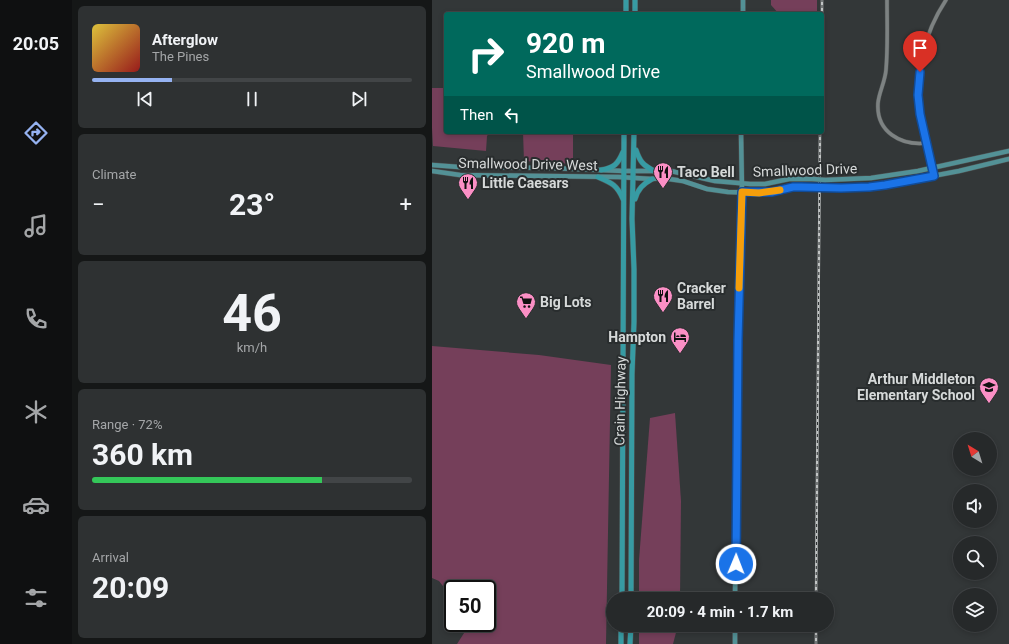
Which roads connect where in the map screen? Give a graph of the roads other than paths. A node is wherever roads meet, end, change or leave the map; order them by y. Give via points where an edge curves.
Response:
1 (626, 0) edge
2 (635, 0) edge
3 (743, 0) edge
4 (887, 0) edge
5 (946, 0) edge
6 (626, 12) edge
7 (635, 12) edge
8 (742, 12) edge
9 (624, 134) edge
10 (634, 134) edge
11 (741, 134) edge
12 (927, 143) junction
13 (634, 145) junction
14 (624, 149) junction
15 (1009, 151) edge
16 (1009, 159) edge
17 (432, 164) edge
18 (932, 169) junction
19 (601, 170) junction
20 (634, 170) junction
21 (432, 171) edge
22 (624, 171) junction
23 (654, 171) junction
24 (934, 176) junction
25 (598, 177) junction
26 (624, 178) junction
27 (634, 178) junction
28 (652, 179) junction
29 (741, 184) junction
30 (742, 192) junction
31 (624, 202) junction
32 (633, 212) junction
33 (622, 462) junction
34 (632, 463) junction
35 (622, 582) junction
36 (631, 584) junction
37 (622, 592) edge
38 (631, 592) edge
39 (735, 592) edge
40 (622, 632) edge
41 (630, 632) edge
42 (735, 632) edge
43 (621, 644) edge
44 (630, 644) edge
45 (735, 644) edge

1 - 6 highway
2 - 7 highway
3 - 8 main road
4 - 12 street via 886,71 878,102 879,115 884,127 896,138 912,143
5 - 12 street via 931,29 920,66 919,105
9 - 14 highway, Crain Highway
10 - 13 highway, Crain Highway
11 - 29 main road
12 - 18 street
13 - 20 highway, Crain Highway
13 - 23 highway via 642,163
14 - 19 highway via 614,166
14 - 22 highway, Crain Highway
15 - 18 main road, Smallwood Drive
16 - 24 main road, Smallwood Drive
17 - 19 main road, Smallwood Drive West via 459,167
18 - 24 street
18 - 29 main road, Smallwood Drive, bridge via 871,178 794,179 765,184
19 - 22 main road, Smallwood Drive West
20 - 22 main road, Smallwood Drive
20 - 23 main road, Smallwood Drive
20 - 27 highway, Crain Highway
21 - 25 main road, Smallwood Drive West via 460,175
22 - 26 highway, Crain Highway
23 - 29 main road, Smallwood Drive via 671,171
24 - 30 main road, Smallwood Drive, bridge via 857,188 797,187 772,192
25 - 26 main road, Smallwood Drive West
25 - 31 highway via 616,185
26 - 27 main road, Smallwood Drive
26 - 31 highway, Crain Highway
27 - 28 main road, Smallwood Drive
27 - 32 highway, Crain Highway
28 - 30 main road, Smallwood Drive via 676,180 707,189
28 - 32 highway via 639,188
29 - 30 main road
30 - 39 main road
31 - 33 highway, Crain Highway
32 - 34 highway, Crain Highway
33 - 34 highway
33 - 35 highway, Crain Highway
34 - 36 highway, Crain Highway
35 - 36 highway
35 - 37 highway, Crain Highway
36 - 38 highway, Crain Highway
40 - 43 highway
41 - 44 highway
42 - 45 main road

